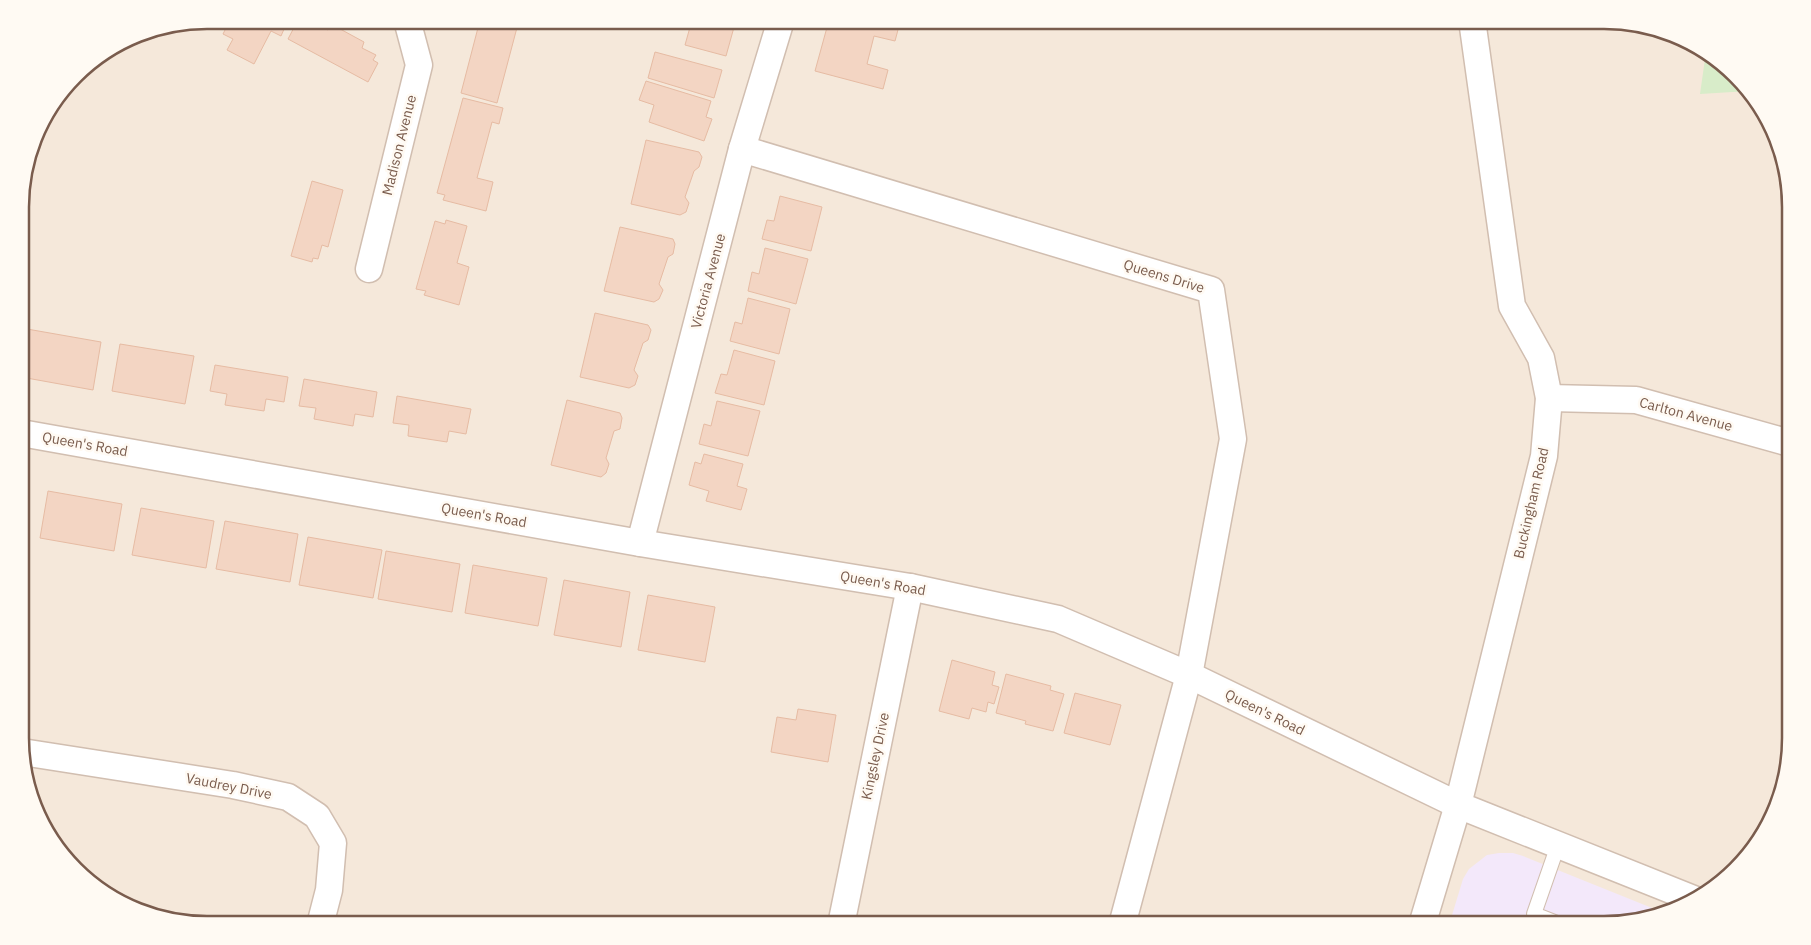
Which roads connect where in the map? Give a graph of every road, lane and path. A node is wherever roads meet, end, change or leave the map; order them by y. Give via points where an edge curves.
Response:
1 (409, 29) edge
2 (778, 29) edge
3 (1473, 29) edge
4 (742, 149) junction
5 (369, 269) dead end
6 (1549, 398) junction
7 (29, 434) edge
8 (1782, 441) edge
9 (640, 543) junction
10 (910, 587) junction
11 (1189, 675) junction
12 (29, 753) edge
13 (1458, 805) junction
14 (1558, 845) junction
15 (1686, 896) edge
16 (322, 916) edge
17 (843, 916) edge
18 (1124, 916) edge
19 (1425, 916) edge
20 (1539, 916) edge

1 - 5 street, Madison Avenue via 419,64
2 - 4 street, Victoria Avenue
3 - 6 street, Buckingham Road via 1512,306 1541,358
4 - 9 street, Victoria Avenue
4 - 11 street, Queens Drive via 1211,290 1233,439
6 - 8 street, Carlton Avenue via 1636,400
6 - 13 street, Buckingham Road via 1544,456
7 - 9 street, Queen's Road
9 - 10 street, Queen's Road
10 - 11 street, Queen's Road via 1058,619
10 - 17 street, Kingsley Drive
11 - 13 street, Queen's Road
11 - 18 street
12 - 16 street, Vaudrey Drive via 233,785 288,797 318,816 333,843 329,890
13 - 14 street, Queen's Road
13 - 19 street, Buckingham Road
14 - 15 street, Queen's Road
14 - 20 lane via 1534,914

